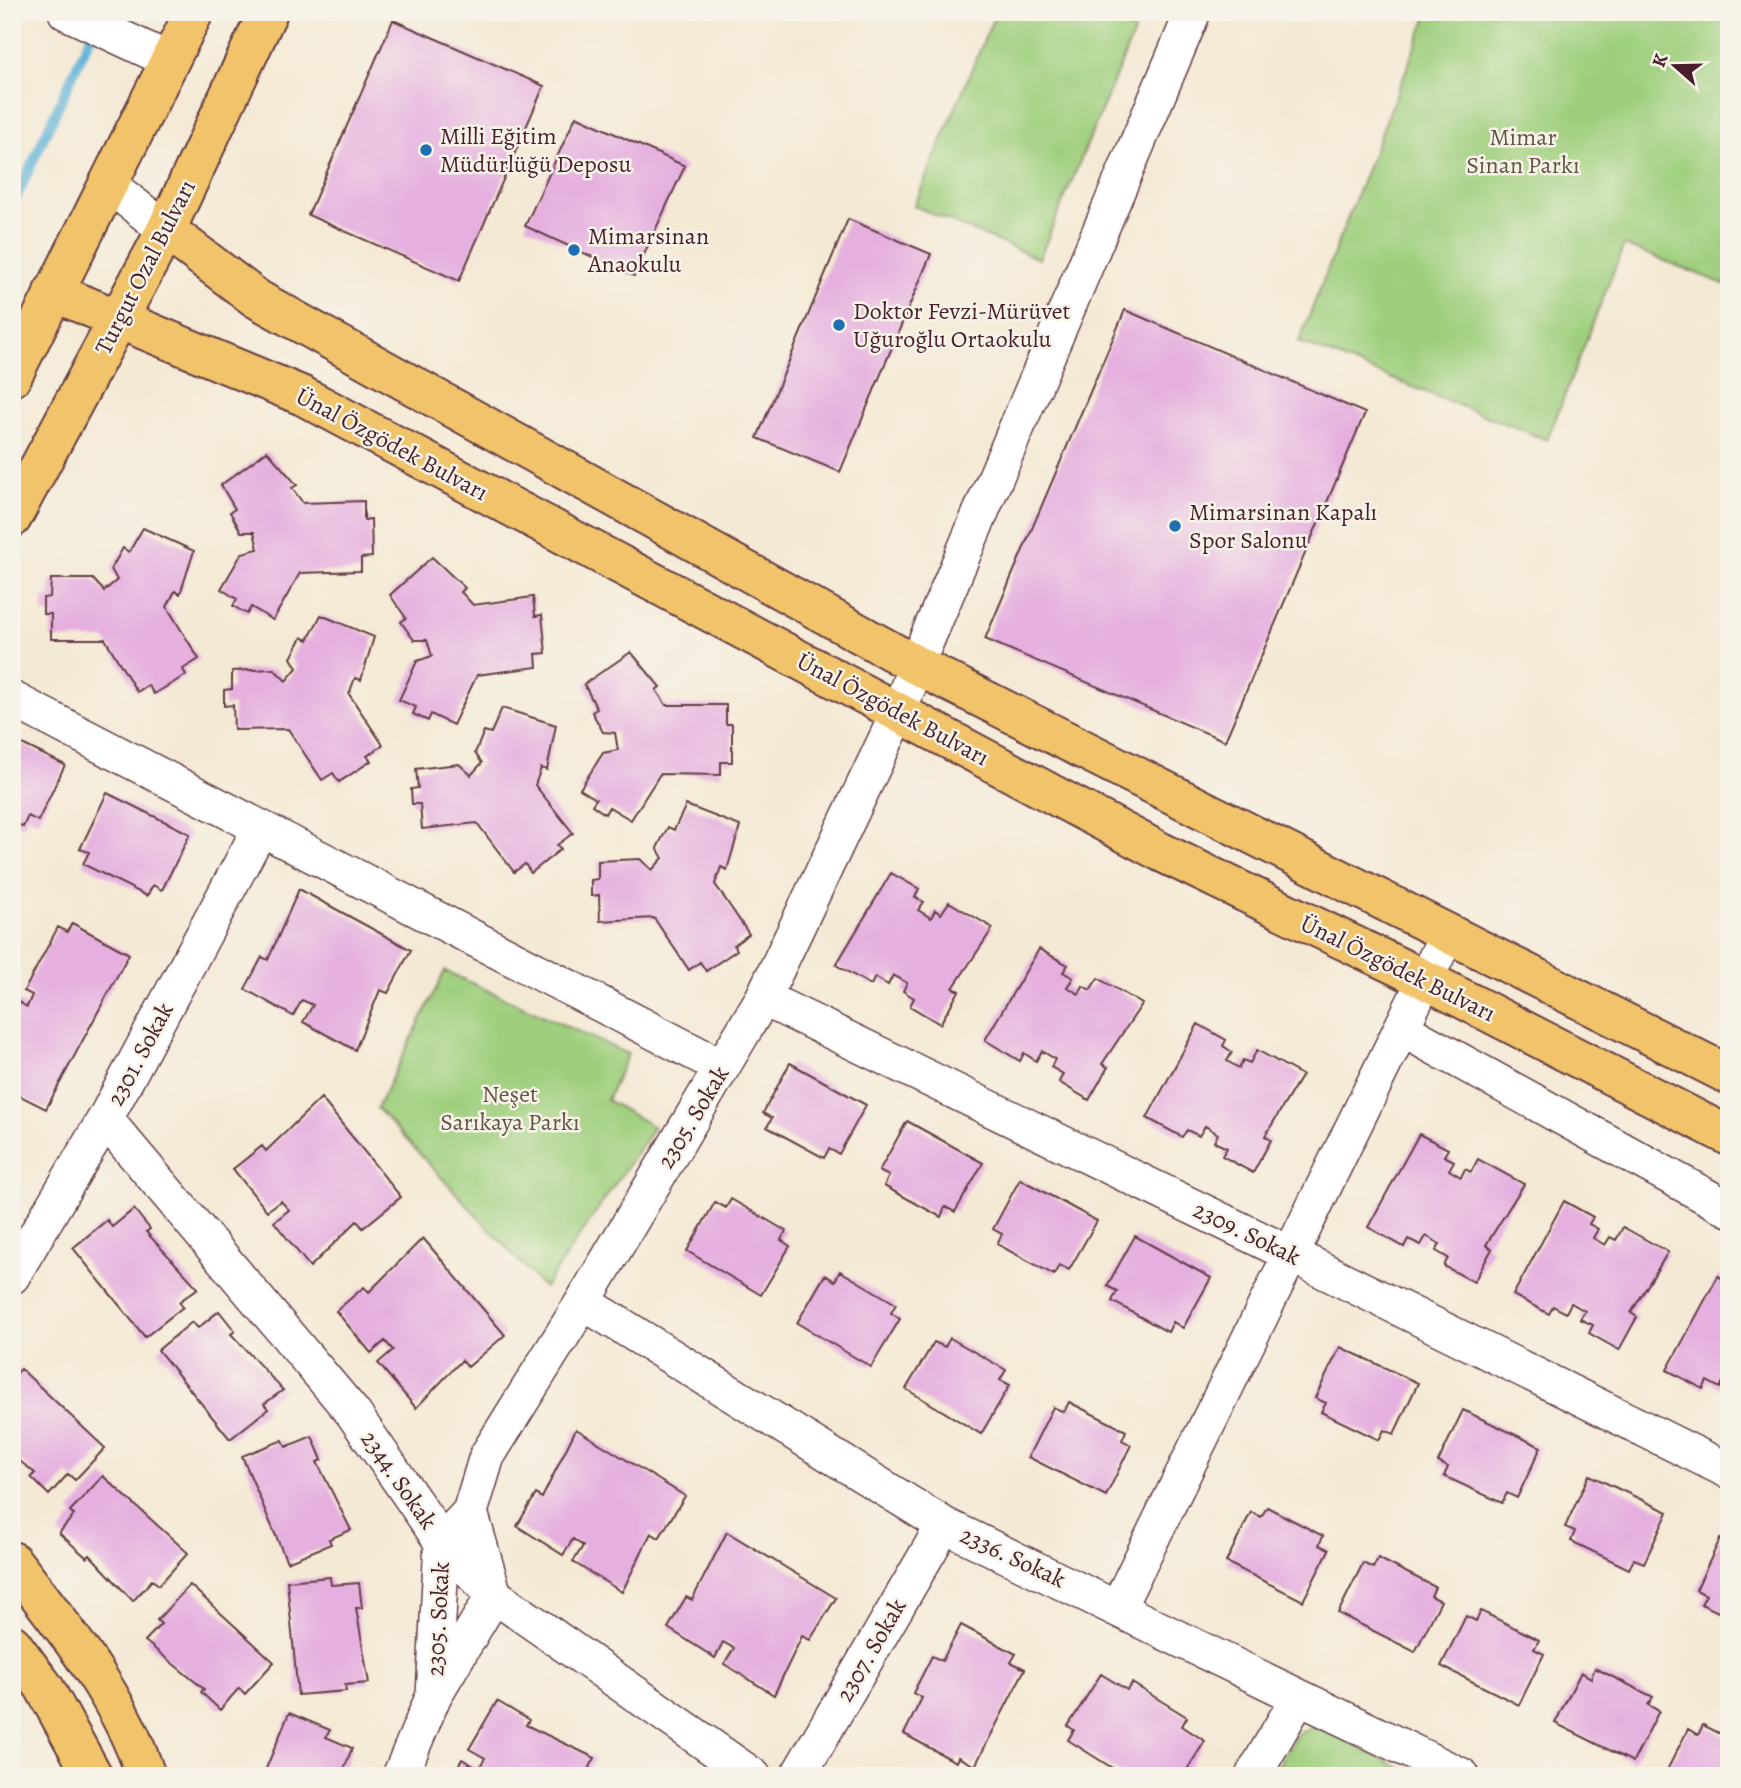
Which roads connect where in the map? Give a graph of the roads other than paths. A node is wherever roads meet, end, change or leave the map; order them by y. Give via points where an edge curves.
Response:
1 (194, 12) edge
2 (268, 12) edge
3 (1193, 12) edge
4 (69, 14) edge
5 (171, 61) junction
6 (110, 184) junction
7 (166, 230) junction
8 (53, 292) junction
9 (120, 318) junction
10 (12, 377) edge
11 (12, 518) edge
12 (916, 665) junction
13 (12, 699) edge
14 (899, 712) junction
15 (260, 829) junction
16 (1448, 933) junction
17 (1426, 980) junction
18 (763, 998) junction
19 (1402, 1030) junction
20 (722, 1068) junction
21 (1729, 1075) edge
22 (105, 1119) junction
23 (1729, 1136) edge
24 (1729, 1209) edge
25 (1290, 1254) junction
26 (12, 1276) edge
27 (583, 1302) junction
28 (1729, 1471) edge
29 (470, 1512) junction
30 (944, 1525) junction
31 (442, 1542) junction
32 (12, 1561) edge
33 (495, 1595) junction
34 (1118, 1607) junction
35 (12, 1644) edge
36 (434, 1695) junction
37 (1299, 1697) junction
38 (93, 1776) edge
39 (146, 1776) edge
40 (400, 1776) edge
41 (753, 1776) edge
42 (798, 1776) edge
43 (1253, 1776) edge
44 (1462, 1776) edge

1 - 5 main road
2 - 7 main road, Turgut Ozal Bulvarı
3 - 12 street, 2305. Sokak
4 - 5 street
5 - 6 main road
6 - 7 street, Ünal Özgödek Bulvarı
6 - 8 main road
7 - 9 main road, Turgut Ozal Bulvarı
7 - 12 main road, Ünal Özgödek Bulvarı via 257,299
8 - 9 main road, Ünal Özgödek Bulvarı
8 - 10 main road
9 - 11 main road, Turgut Ozal Bulvarı
9 - 14 main road, Ünal Özgödek Bulvarı via 303,396
12 - 14 street, 2305. Sokak
12 - 16 main road, Ünal Özgödek Bulvarı
13 - 15 street
14 - 17 main road, Ünal Özgödek Bulvarı via 1161,852
14 - 18 street, 2305. Sokak
15 - 20 street
15 - 22 street, 2301. Sokak
16 - 17 street
16 - 21 main road, Ünal Özgödek Bulvarı
17 - 19 street
17 - 23 main road, Ünal Özgödek Bulvarı
18 - 20 street, 2305. Sokak
18 - 25 street, 2309. Sokak
19 - 24 street
19 - 25 street
20 - 27 street, 2305. Sokak
22 - 26 street, 2301. Sokak
22 - 31 street, 2344. Sokak via 353,1413
25 - 28 street, 2309. Sokak
25 - 34 street
27 - 29 street, 2305. Sokak via 487,1456
27 - 30 street, 2336. Sokak
29 - 31 street, 2305. Sokak
29 - 33 street, 2305. Sokak
30 - 34 street, 2336. Sokak
30 - 42 street, 2307. Sokak
31 - 33 street, 2344. Sokak
31 - 36 street, 2305. Sokak
32 - 39 main road via 85,1655 133,1735
33 - 36 street, 2305. Sokak
33 - 41 street, 2344. Sokak
34 - 37 street, 2336. Sokak
35 - 38 main road via 44,1687
36 - 40 street, 2305. Sokak
37 - 43 street
37 - 44 street, 2336. Sokak

